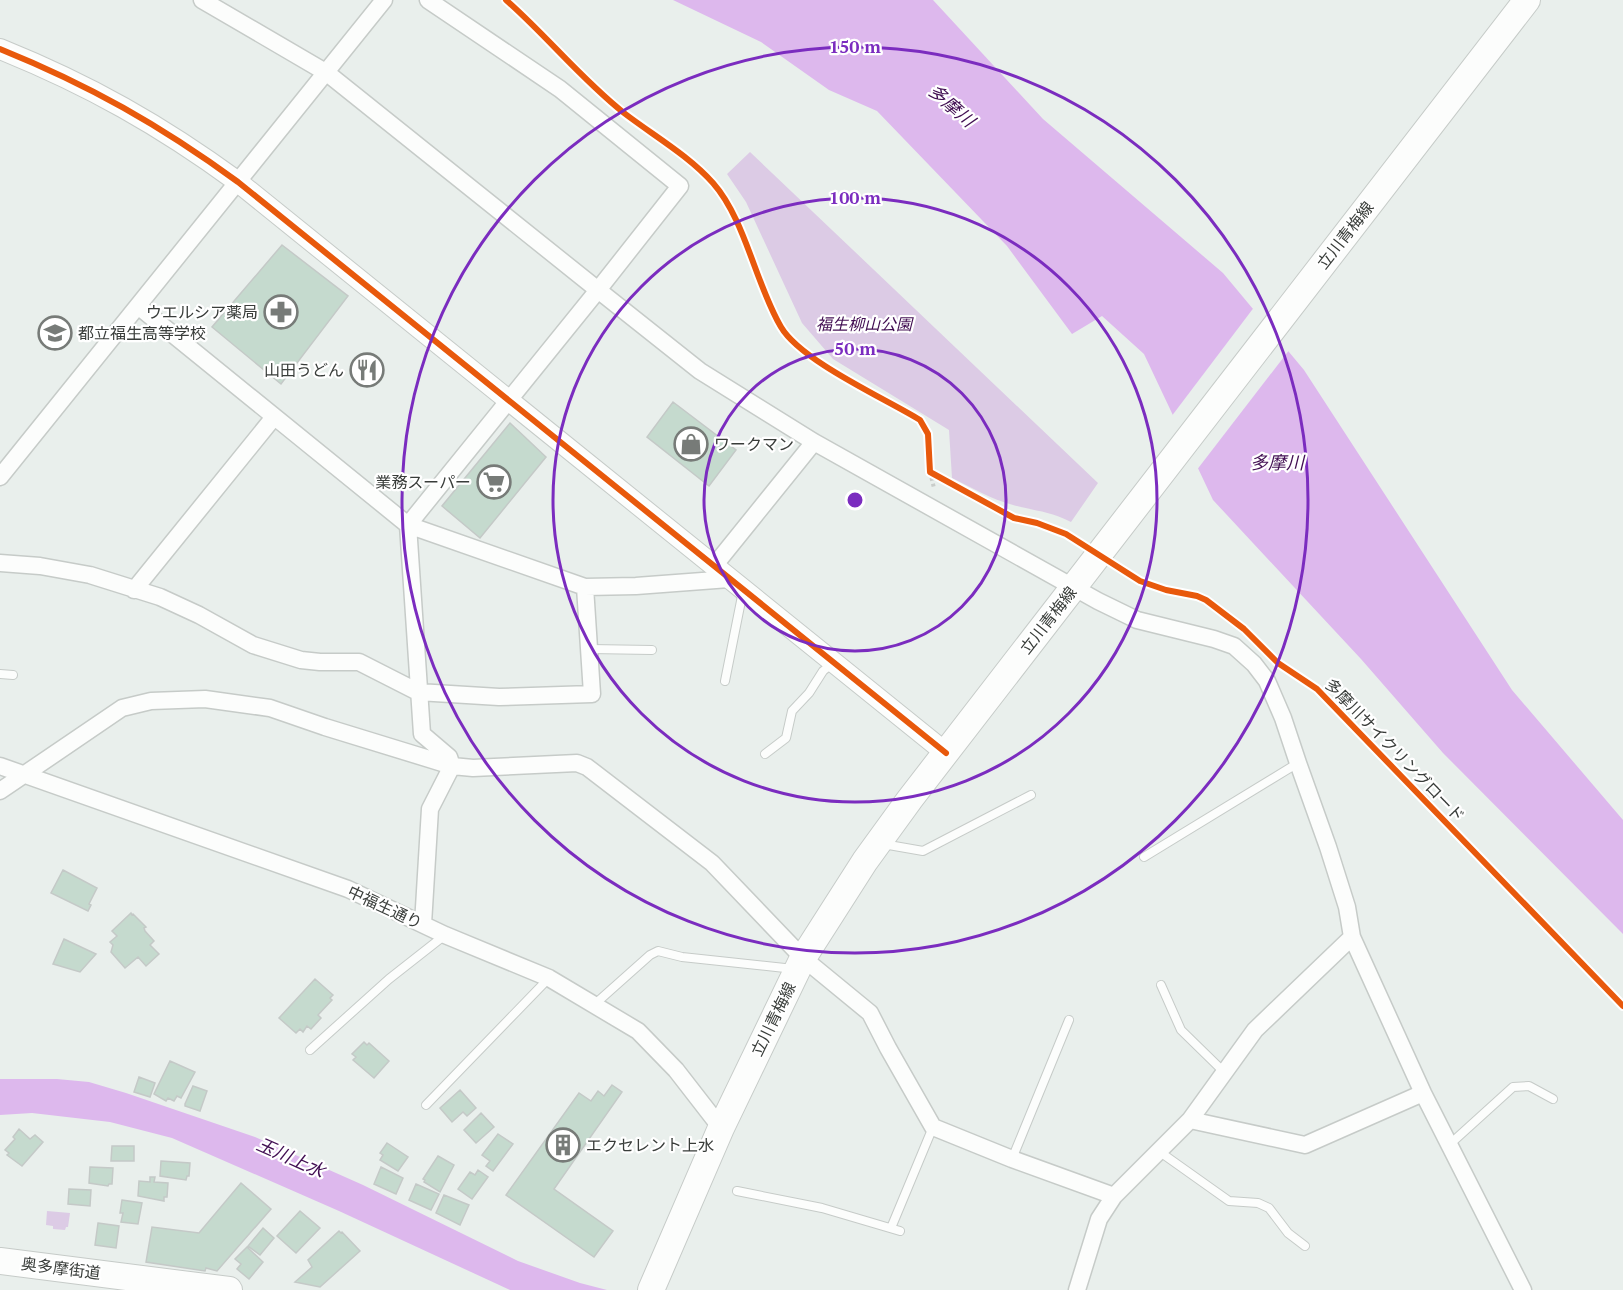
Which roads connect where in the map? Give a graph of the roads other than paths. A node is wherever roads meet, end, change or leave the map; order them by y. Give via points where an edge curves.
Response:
1 (202, 0) edge
2 (384, 0) edge
3 (428, 0) edge
4 (1527, 0) edge
5 (0, 49) edge
6 (327, 73) junction
7 (238, 182) junction
8 (598, 290) junction
9 (138, 306) junction
10 (510, 401) junction
11 (274, 417) junction
12 (814, 442) junction
13 (0, 477) edge
14 (408, 525) junction
15 (0, 563) edge
16 (729, 578) junction
17 (585, 587) junction
18 (1073, 588) junction
19 (134, 590) junction
20 (590, 649) junction
21 (652, 650) dead end
22 (833, 663) junction
23 (0, 674) edge
24 (13, 675) dead end
25 (725, 681) dead end
26 (418, 692) junction
27 (946, 753) junction
28 (765, 754) dead end
29 (1298, 763) junction
30 (0, 766) edge
31 (452, 766) junction
32 (26, 774) junction
33 (0, 791) edge
34 (1031, 795) dead end
35 (878, 843) junction
36 (1144, 857) dead end
37 (423, 924) junction
38 (445, 935) junction
39 (1352, 937) junction
40 (800, 963) junction
41 (549, 978) junction
42 (1161, 985) dead end
43 (595, 1005) junction
44 (1069, 1020) dead end
45 (310, 1050) dead end
46 (1225, 1073) junction
47 (1423, 1093) junction
48 (1552, 1099) dead end
49 (426, 1105) dead end
50 (1190, 1120) junction
51 (933, 1127) junction
52 (721, 1128) junction
53 (1449, 1144) junction
54 (1160, 1152) junction
55 (1012, 1159) junction
56 (737, 1191) dead end
57 (1114, 1196) junction
58 (891, 1228) junction
59 (900, 1231) dead end
60 (1305, 1246) dead end
61 (0, 1261) edge
62 (170, 1286) edge
63 (652, 1286) edge
64 (229, 1290) edge
65 (1077, 1290) edge
66 (1522, 1290) edge

1 - 6 street
2 - 6 street
3 - 8 street via 560,89 680,186
4 - 18 main road, 立川青梅線
5 - 7 street via 108,97
6 - 7 street
6 - 8 street
7 - 9 street
7 - 10 street
8 - 10 street
8 - 12 street via 700,371
9 - 11 street
9 - 13 street
10 - 14 street
10 - 16 street
11 - 14 street
11 - 19 street
12 - 16 street
12 - 18 street
14 - 17 street
14 - 26 street
15 - 19 street via 90,575
16 - 17 street
16 - 22 street
16 - 25 lane
17 - 20 street
18 - 27 main road, 立川青梅線
18 - 29 street via 1137,620 1234,646 1267,681
19 - 26 street via 199,615 253,645 302,660 359,662
20 - 21 lane
20 - 26 street via 592,694 499,697
22 - 27 street
22 - 28 lane via 792,711 786,738
23 - 24 lane
26 - 31 street via 422,734 449,758
27 - 35 main road, 立川青梅線
29 - 36 lane
29 - 39 street via 1332,857
30 - 32 street, 中福生通り
31 - 32 street via 270,708 205,699 151,701 122,708
31 - 37 street via 430,809
31 - 40 street via 577,763 587,767 712,863
32 - 33 street
32 - 37 street, 中福生通り via 348,889
34 - 35 lane via 923,850
35 - 40 main road, 立川青梅線
37 - 38 street, 中福生通り
38 - 41 street, 中福生通り
38 - 45 lane
39 - 46 street via 1255,1030
39 - 47 street
40 - 43 lane via 682,957 658,951
40 - 51 street via 870,1013
40 - 52 main road, 立川青梅線
41 - 43 street, 中福生通り
41 - 49 lane
42 - 46 lane via 1181,1030
43 - 52 street, 中福生通り via 638,1031 676,1070
44 - 55 lane
46 - 50 street
47 - 50 street via 1305,1145
47 - 53 street
48 - 53 lane via 1530,1086 1513,1087
50 - 54 street
51 - 55 street
51 - 58 lane
52 - 63 main road, 立川青梅線
53 - 66 street
54 - 57 street
54 - 60 lane via 1229,1201 1258,1203 1269,1208 1288,1233
55 - 57 street
56 - 58 lane via 822,1208
57 - 65 street via 1099,1219
58 - 59 lane
61 - 62 main road, 奥多摩街道
62 - 64 main road, 奥多摩街道

